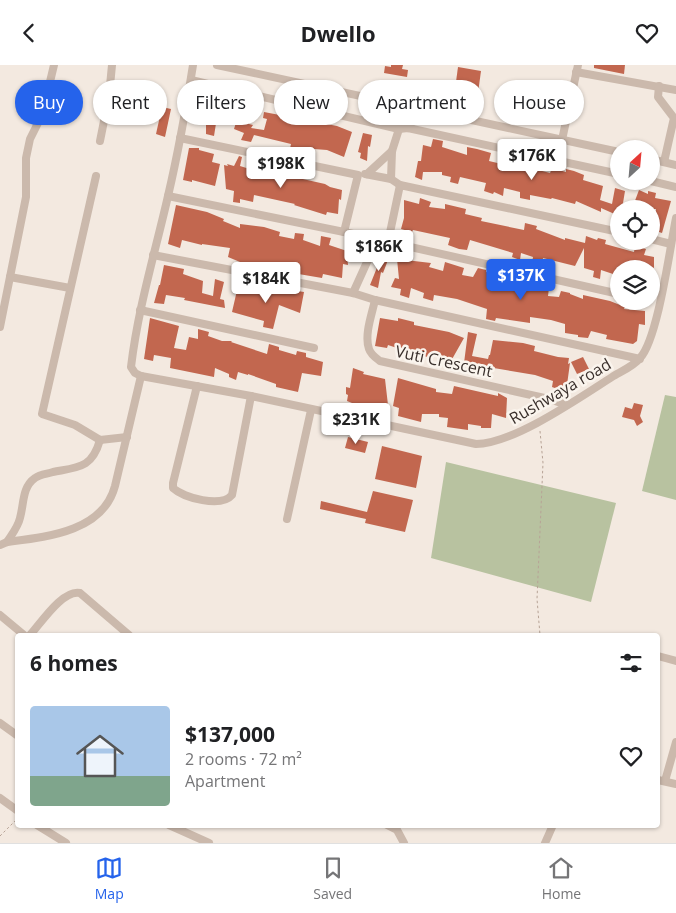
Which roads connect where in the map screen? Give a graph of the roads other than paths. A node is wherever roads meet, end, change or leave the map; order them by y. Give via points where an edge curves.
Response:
1 (54, 65) edge
2 (112, 65) edge
3 (193, 65) edge
4 (216, 65) edge
5 (577, 68) edge
6 (191, 80) edge
7 (658, 86) junction
8 (676, 89) edge
9 (358, 95) edge
10 (264, 97) edge
11 (484, 122) edge
12 (182, 125) edge
13 (410, 125) edge
14 (408, 128) junction
15 (399, 129) junction
16 (180, 138) junction
17 (562, 140) junction
18 (100, 141) dead end
19 (610, 150) edge
20 (392, 151) junction
21 (660, 161) edge
22 (664, 162) junction
23 (676, 165) edge
24 (610, 172) edge
25 (367, 174) junction
26 (358, 175) junction
27 (96, 176) dead end
28 (391, 179) junction
29 (660, 183) edge
30 (400, 185) junction
31 (676, 187) edge
32 (168, 196) junction
33 (676, 218) edge
34 (610, 230) edge
35 (344, 232) junction
36 (377, 240) junction
37 (660, 241) edge
38 (388, 242) junction
39 (671, 243) junction
40 (153, 255) junction
41 (10, 277) junction
42 (660, 284) edge
43 (70, 288) junction
44 (610, 292) edge
45 (353, 293) junction
46 (375, 300) junction
47 (140, 310) junction
48 (654, 310) edge
49 (0, 327) edge
50 (314, 348) dead end
51 (640, 359) junction
52 (142, 376) junction
53 (197, 386) junction
54 (252, 396) junction
55 (567, 405) junction
56 (310, 410) junction
57 (127, 437) junction
58 (100, 440) junction
59 (286, 519) dead end
60 (4, 543) edge
61 (0, 615) edge
62 (22, 633) edge
63 (32, 633) edge
64 (127, 633) edge
65 (660, 657) edge
66 (676, 661) edge
67 (0, 723) edge
68 (15, 734) edge
69 (676, 742) edge
70 (661, 781) edge
71 (676, 784) edge
72 (0, 798) edge
73 (15, 809) edge
74 (42, 828) edge
75 (176, 828) edge
76 (399, 828) edge
77 (552, 828) edge
78 (66, 843) edge
79 (209, 843) edge
80 (404, 843) edge
81 (546, 843) edge

1 - 41 street via 42,115 30,139 26,158 26,197
2 - 18 street
3 - 6 street
4 - 9 street
5 - 7 street
5 - 17 street
7 - 8 street
7 - 22 street via 658,97 674,118
10 - 15 street
11 - 17 street
12 - 16 street
13 - 14 street
14 - 15 street
14 - 24 street
15 - 20 street
16 - 26 street
16 - 32 street
17 - 19 street
20 - 25 street
20 - 28 street
21 - 22 street
22 - 23 street
25 - 26 street
25 - 28 street
26 - 35 street
27 - 43 street
28 - 30 street
29 - 31 street
30 - 34 street
30 - 38 street
32 - 35 street
32 - 40 street
33 - 39 street
35 - 36 street
36 - 38 street
36 - 45 street
37 - 39 street
38 - 44 street
39 - 42 street
40 - 45 street
40 - 47 street
41 - 43 street
41 - 49 street
43 - 58 street via 42,414 75,425
45 - 46 street
46 - 51 street
46 - 55 street, Vuti Crescent via 368,333 369,349 380,361
47 - 50 street
47 - 52 street via 131,367
48 - 51 street via 651,337
51 - 55 street, Rushwaya road
52 - 53 street, Rushwaya road
52 - 57 street
53 - 54 street, Rushwaya road
53 - 54 street via 173,488 203,500 220,502 232,495
54 - 56 street, Rushwaya road
55 - 56 street, Rushwaya road via 493,443 476,444
56 - 59 street
57 - 58 street
57 - 60 street via 113,496 103,510 58,535
58 - 60 street via 92,460 79,467 40,475 26,487 16,529
61 - 62 street
63 - 64 street via 60,601 76,592
65 - 66 street
67 - 68 street
69 - 70 street
70 - 71 street
72 - 73 street
74 - 78 street
75 - 79 street
76 - 80 street
77 - 81 street

